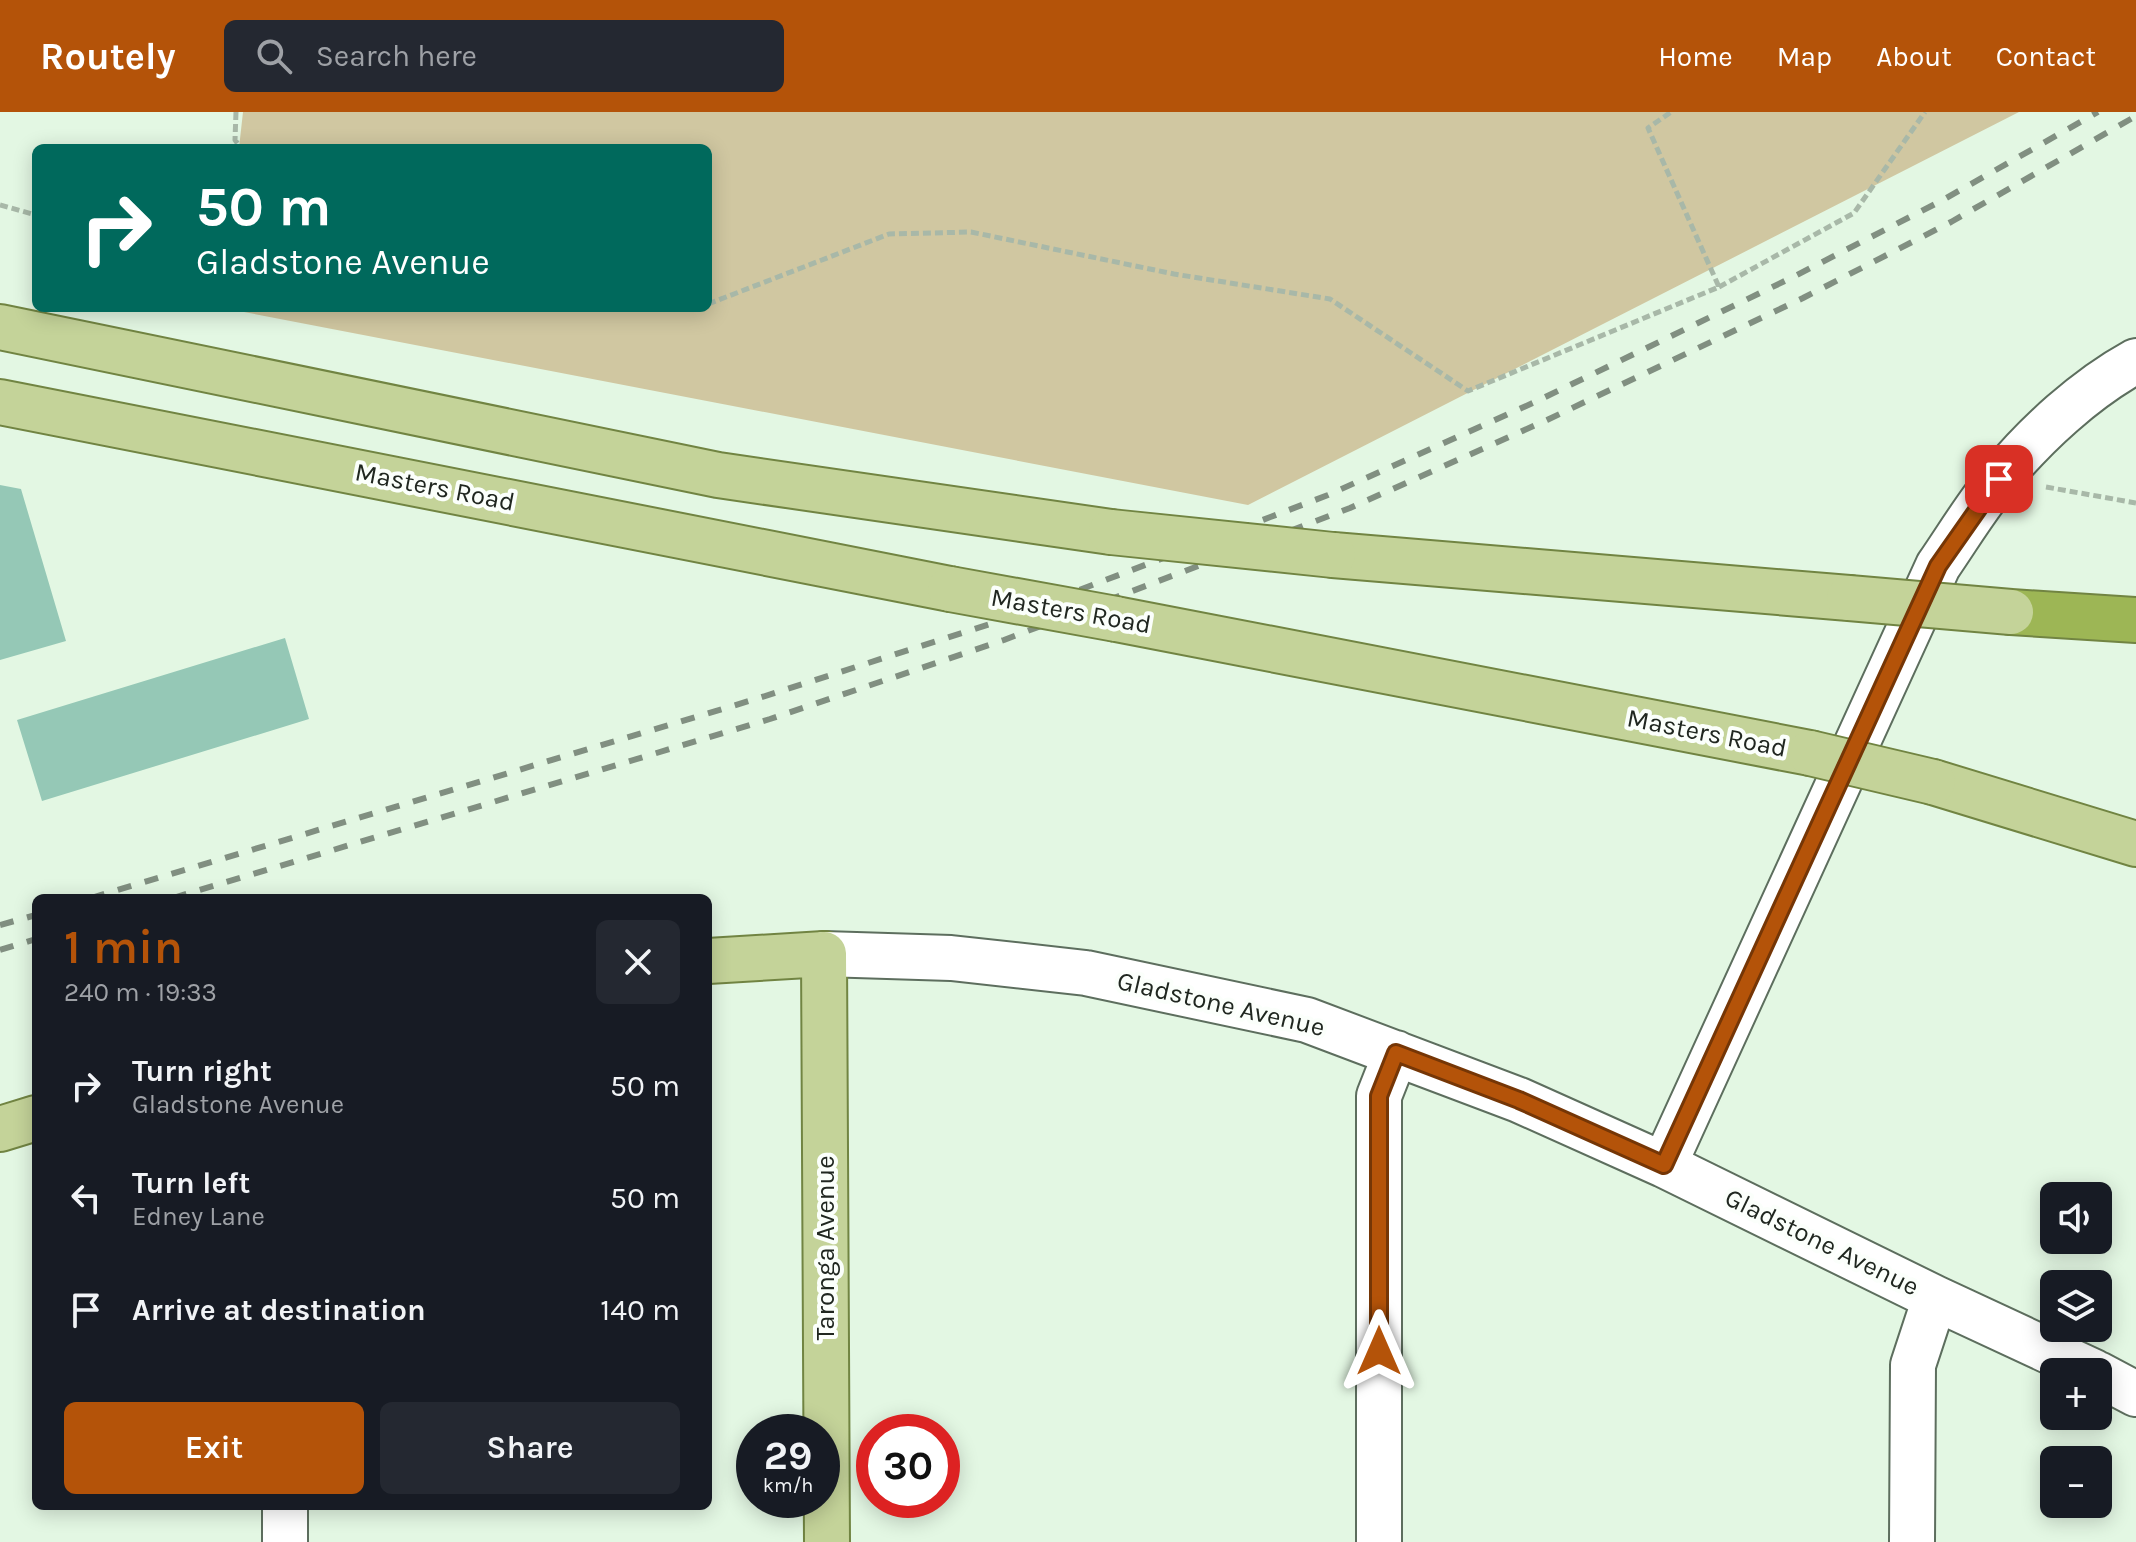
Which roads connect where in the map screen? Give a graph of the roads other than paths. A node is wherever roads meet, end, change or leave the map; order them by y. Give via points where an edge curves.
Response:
1 (0, 327) edge
2 (2136, 361) edge
3 (0, 402) edge
4 (2011, 612) junction
5 (2136, 620) edge
6 (2136, 630) edge
7 (2136, 844) edge
8 (824, 954) junction
9 (712, 961) edge
10 (1396, 1053) junction
11 (32, 1119) edge
12 (0, 1129) edge
13 (1664, 1165) junction
14 (1935, 1298) junction
15 (2064, 1358) edge
16 (2112, 1381) edge
17 (2136, 1394) edge
18 (285, 1510) edge
19 (285, 1542) edge
20 (827, 1542) edge
21 (1379, 1542) edge
22 (1912, 1542) edge

1 - 4 main road, bridge via 718,475 1111,532
2 - 13 street via 2112,374 2053,424 1999,479 1938,566
3 - 7 main road, Masters Road, bridge via 1810,753 1933,782
4 - 5 highway
4 - 6 main road
8 - 9 main road, Gladstone Avenue
8 - 10 street, Gladstone Avenue via 951,958 1086,973 1307,1020
8 - 20 main road, Taronga Avenue
10 - 13 street, Gladstone Avenue via 1519,1100
10 - 21 street via 1379,1096
11 - 12 main road
13 - 14 street, Gladstone Avenue
14 - 15 street, Gladstone Avenue
14 - 22 street via 1913,1365
16 - 17 street, Gladstone Avenue
18 - 19 street

